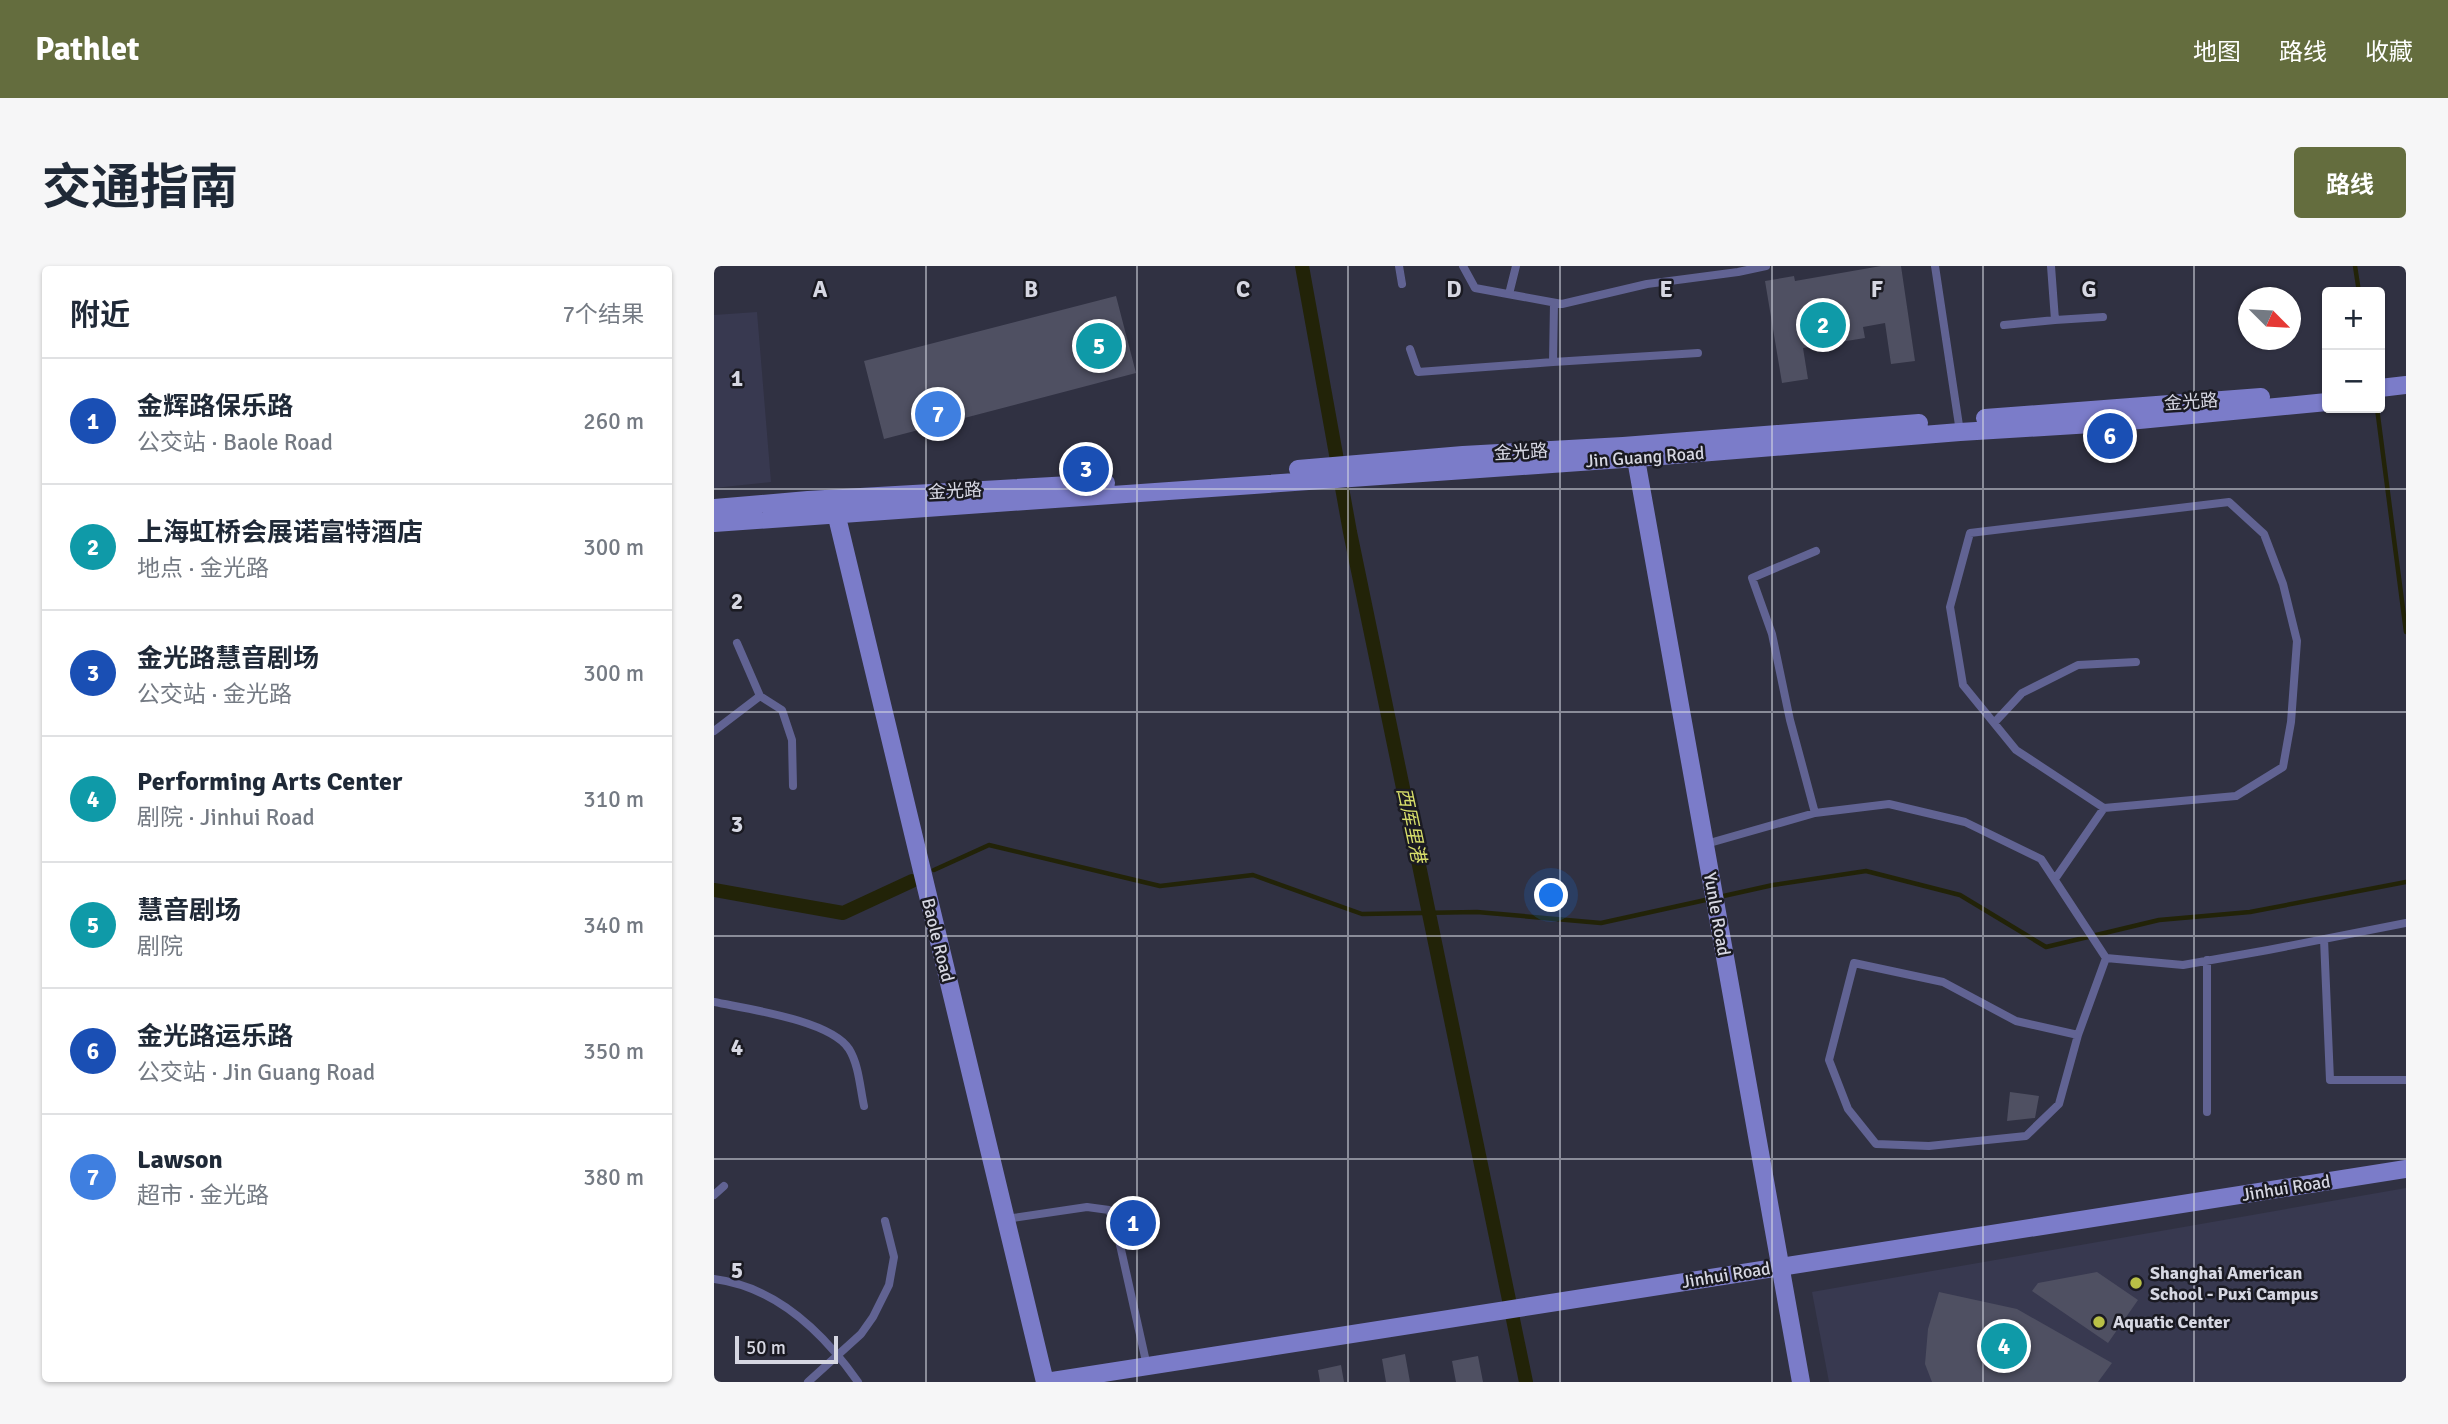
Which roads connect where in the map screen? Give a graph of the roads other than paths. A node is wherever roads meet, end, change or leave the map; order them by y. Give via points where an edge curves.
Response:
1 (1399, 266) edge
2 (1463, 266) edge
3 (1516, 266) edge
4 (1766, 266) edge
5 (1935, 266) edge
6 (2051, 266) edge
7 (1402, 284) dead end
8 (1509, 294) junction
9 (1554, 303) junction
10 (2103, 317) dead end
11 (2055, 320) junction
12 (2004, 325) dead end
13 (1410, 349) dead end
14 (1698, 353) dead end
15 (1553, 362) junction
16 (2406, 386) edge
17 (2385, 391) edge
18 (2322, 392) edge
19 (2385, 392) edge
20 (2406, 396) edge
21 (2322, 402) edge
22 (1959, 426) junction
23 (1635, 452) junction
24 (1371, 470) junction
25 (832, 506) junction
26 (714, 508) edge
27 (714, 523) edge
28 (1816, 551) dead end
29 (737, 643) dead end
30 (2136, 662) dead end
31 (760, 696) junction
32 (1994, 723) junction
33 (714, 731) edge
34 (793, 786) dead end
35 (2104, 808) junction
36 (1815, 813) junction
37 (1705, 844) junction
38 (2055, 879) junction
39 (2406, 923) edge
40 (2324, 939) junction
41 (2106, 958) junction
42 (2207, 961) junction
43 (714, 1002) edge
44 (2078, 1035) junction
45 (2406, 1080) edge
46 (864, 1107) dead end
47 (2207, 1112) dead end
48 (2406, 1170) edge
49 (724, 1186) dead end
50 (714, 1195) edge
51 (1006, 1219) junction
52 (885, 1221) dead end
53 (1779, 1266) junction
54 (714, 1279) edge
55 (838, 1354) junction
56 (1147, 1366) junction
57 (808, 1382) edge
58 (858, 1382) edge
59 (1046, 1382) edge
60 (1801, 1382) edge

1 - 7 lane
2 - 8 lane via 1475,288
3 - 8 lane
4 - 9 lane
5 - 22 lane
6 - 11 lane
8 - 9 lane
9 - 15 lane
10 - 11 lane
11 - 12 lane
13 - 15 lane via 1418,372
14 - 15 lane
16 - 17 street
18 - 22 street, 金光路
19 - 20 street
21 - 22 street, Jin Guang Road via 2108,423
22 - 23 street, Jin Guang Road
23 - 24 street, Jin Guang Road
23 - 37 street, Yunle Road
24 - 25 street, 金光路 via 1308,468
24 - 25 street, Jin Guang Road via 1328,479
25 - 26 street, 金光路
25 - 27 street
25 - 51 street, Baole Road
28 - 36 lane via 1752,578 1772,634
29 - 31 lane
30 - 32 lane via 2078,665 2022,693
31 - 33 lane
31 - 34 lane via 782,710 792,740
32 - 35 lane via 2016,750
32 - 35 lane via 1963,685 1950,607 1970,533 2229,502 2264,534 2297,641 2283,767 2236,796
35 - 38 lane
36 - 37 lane
36 - 38 lane via 1889,804 1965,822 2041,859
37 - 53 street, Yunle Road
38 - 41 lane
39 - 40 lane
40 - 42 lane
40 - 45 lane via 2330,1080
41 - 42 lane via 2183,965
41 - 44 lane
42 - 47 lane
43 - 46 lane via 807,1023 834,1035 849,1048
44 - 44 lane via 2059,1104 2026,1136 1973,1142 1876,1144 1848,1109 1829,1060 1854,963 1943,982 2015,1021
48 - 53 street, Jinhui Road
49 - 50 lane
51 - 56 lane via 1087,1207 1109,1210
51 - 59 street, Baole Road
52 - 55 lane via 894,1257 889,1285 861,1334
53 - 56 street, Jinhui Road
53 - 60 street, Yunle Road
54 - 55 lane via 771,1296
55 - 57 lane
55 - 58 lane
56 - 59 street, Jinhui Road

